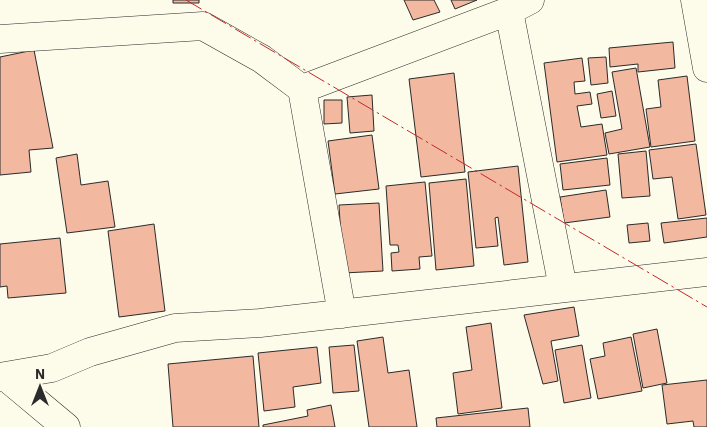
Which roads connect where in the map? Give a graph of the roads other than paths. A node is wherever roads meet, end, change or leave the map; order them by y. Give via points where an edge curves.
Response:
1 (695, 0) edge
2 (520, 6) edge
3 (0, 39) edge
4 (707, 68) edge
5 (302, 89) junction
6 (707, 272) edge
7 (562, 288) junction
8 (342, 314) junction
9 (3, 377) edge
10 (66, 427) edge

1 - 4 street
2 - 5 street
2 - 7 street
3 - 5 street via 203,26 262,59
5 - 8 street
6 - 7 street
7 - 8 street
8 - 9 street via 175,328 90,352 52,368
9 - 10 street

